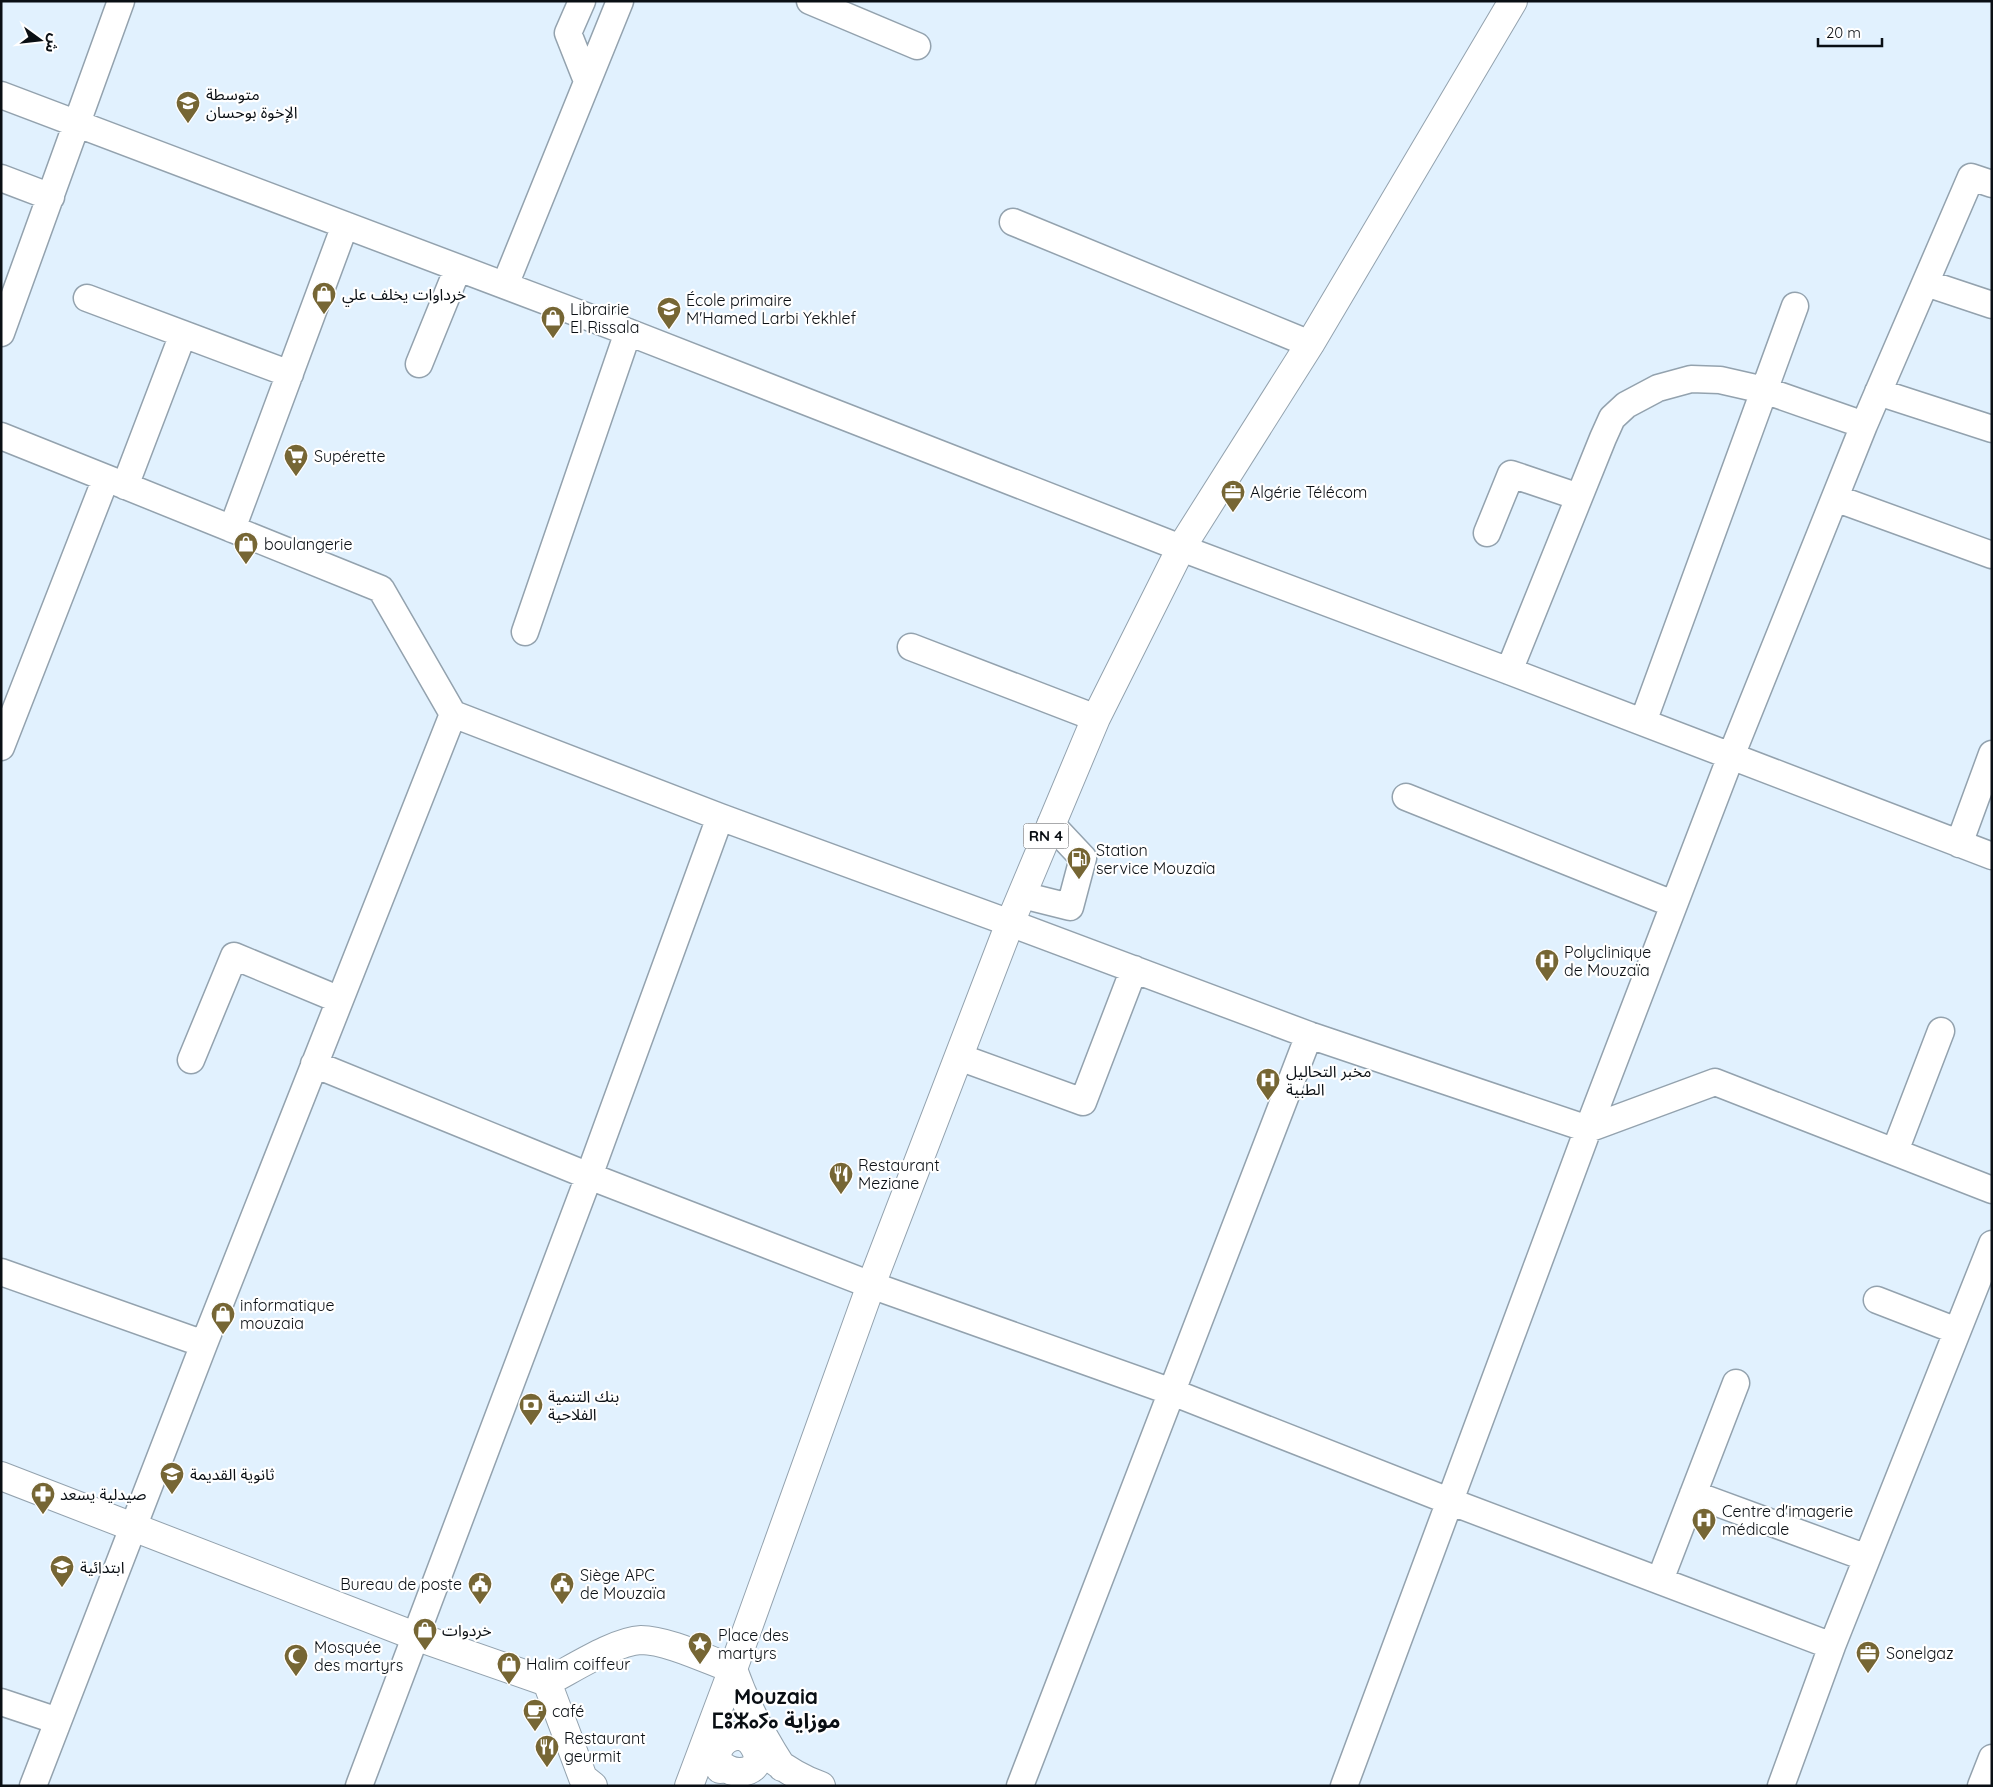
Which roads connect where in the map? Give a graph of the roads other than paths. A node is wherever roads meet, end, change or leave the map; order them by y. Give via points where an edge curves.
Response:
1 (121, 1) edge
2 (582, 1) edge
3 (620, 1) edge
4 (810, 1) edge
5 (1514, 1) edge
6 (917, 46) dead end
7 (587, 81) junction
8 (1, 95) edge
9 (77, 124) junction
10 (1, 178) edge
11 (1992, 184) edge
12 (50, 197) junction
13 (1013, 222) dead end
14 (345, 226) junction
15 (458, 268) junction
16 (1926, 283) junction
17 (505, 285) junction
18 (87, 298) dead end
19 (1992, 305) edge
20 (1795, 306) dead end
21 (628, 332) junction
22 (1, 333) edge
23 (183, 334) junction
24 (1310, 344) junction
25 (418, 364) dead end
26 (290, 374) junction
27 (1764, 390) junction
28 (1878, 392) junction
29 (1864, 425) junction
30 (1992, 429) edge
31 (1, 436) edge
32 (116, 482) junction
33 (1579, 497) junction
34 (1834, 498) junction
35 (232, 529) junction
36 (1487, 533) dead end
37 (1181, 548) junction
38 (1992, 555) edge
39 (524, 632) dead end
40 (911, 647) dead end
41 (1509, 671) junction
42 (453, 714) junction
43 (1096, 718) junction
44 (1642, 722) junction
45 (1, 747) edge
46 (1992, 754) edge
47 (1731, 756) junction
48 (1406, 797) dead end
49 (720, 817) junction
50 (1051, 824) junction
51 (1959, 844) junction
52 (1992, 856) edge
53 (1022, 895) junction
54 (1674, 904) junction
55 (1010, 923) junction
56 (1134, 969) junction
57 (340, 1000) junction
58 (1940, 1031) dead end
59 (1309, 1035) junction
60 (959, 1057) junction
61 (191, 1060) dead end
62 (314, 1064) junction
63 (1588, 1129) junction
64 (1895, 1151) junction
65 (589, 1176) junction
66 (1992, 1190) edge
67 (1992, 1244) edge
68 (1, 1272) edge
69 (871, 1284) junction
70 (1877, 1300) dead end
71 (1957, 1331) junction
72 (204, 1344) junction
73 (1736, 1383) dead end
74 (1172, 1392) junction
75 (1, 1476) edge
76 (1693, 1494) junction
77 (1449, 1501) junction
78 (133, 1527) junction
79 (1867, 1558) junction
80 (1660, 1580) junction
81 (415, 1636) junction
82 (1832, 1646) junction
83 (733, 1669) junction
84 (547, 1682) junction
85 (1, 1702) edge
86 (58, 1721) junction
87 (725, 1757) edge
88 (1992, 1758) edge
89 (776, 1771) junction
90 (814, 1783) edge
91 (33, 1786) edge
92 (359, 1786) edge
93 (593, 1786) edge
94 (689, 1786) edge
95 (1020, 1786) edge
96 (1344, 1786) edge
97 (1781, 1786) edge
98 (1981, 1786) edge

1 - 9 street
2 - 7 street via 568,34
3 - 7 street
4 - 6 street
5 - 24 main road, RN 4
7 - 17 street
8 - 9 street
9 - 12 street
9 - 14 street
10 - 12 street
11 - 16 street via 1971,177
12 - 22 street
13 - 24 street
14 - 15 street
14 - 26 street
15 - 17 street
15 - 25 street
16 - 19 street
16 - 28 street
17 - 21 street
18 - 23 street
20 - 27 street
21 - 37 street
21 - 39 street
23 - 26 street
23 - 32 street
24 - 37 main road, RN 4
26 - 35 street
27 - 29 street
27 - 33 street via 1720,380 1691,379 1658,388 1626,405 1612,418
27 - 44 street
28 - 29 street
28 - 30 street
29 - 34 street
31 - 32 street
32 - 35 street
32 - 45 street
33 - 36 street via 1511,474
33 - 41 street
34 - 38 street
34 - 47 street
35 - 42 street via 381,589
37 - 41 street
37 - 43 main road, RN 4
40 - 43 street
41 - 44 street
42 - 49 street
42 - 57 street
43 - 50 main road, RN 4
44 - 47 street
46 - 51 street
47 - 51 street
47 - 54 street
48 - 54 street
49 - 55 street
49 - 65 street
50 - 53 main road, RN 4
50 - 53 street via 1084,858 1070,907
51 - 52 street
53 - 55 main road, RN 4
54 - 63 street
55 - 56 street
55 - 60 main road, RN 4
56 - 59 street
56 - 60 street via 1083,1102
57 - 61 street via 234,956
57 - 62 street
58 - 64 street
59 - 63 street
59 - 74 street
60 - 69 main road, RN 4
62 - 65 street
62 - 72 street
63 - 64 street via 1715,1082
63 - 77 street
64 - 66 street
65 - 69 street
65 - 81 street
67 - 71 street
68 - 72 street
69 - 74 street
69 - 83 main road, RN 4
70 - 71 street
71 - 79 street
72 - 78 street
73 - 76 street
74 - 77 street
74 - 95 street
75 - 78 main road
76 - 79 street
76 - 80 street
77 - 80 street
77 - 96 street
78 - 81 main road
78 - 86 street
79 - 82 street
80 - 82 street
81 - 84 main road
81 - 92 street
82 - 97 street
83 - 84 main road via 659,1642 640,1640 618,1646
83 - 87 main road, RN 4
83 - 89 main road
84 - 93 main road via 582,1778
85 - 86 street
86 - 91 street
87 - 89 main road
87 - 89 main road
87 - 94 main road
88 - 98 street
89 - 90 main road

